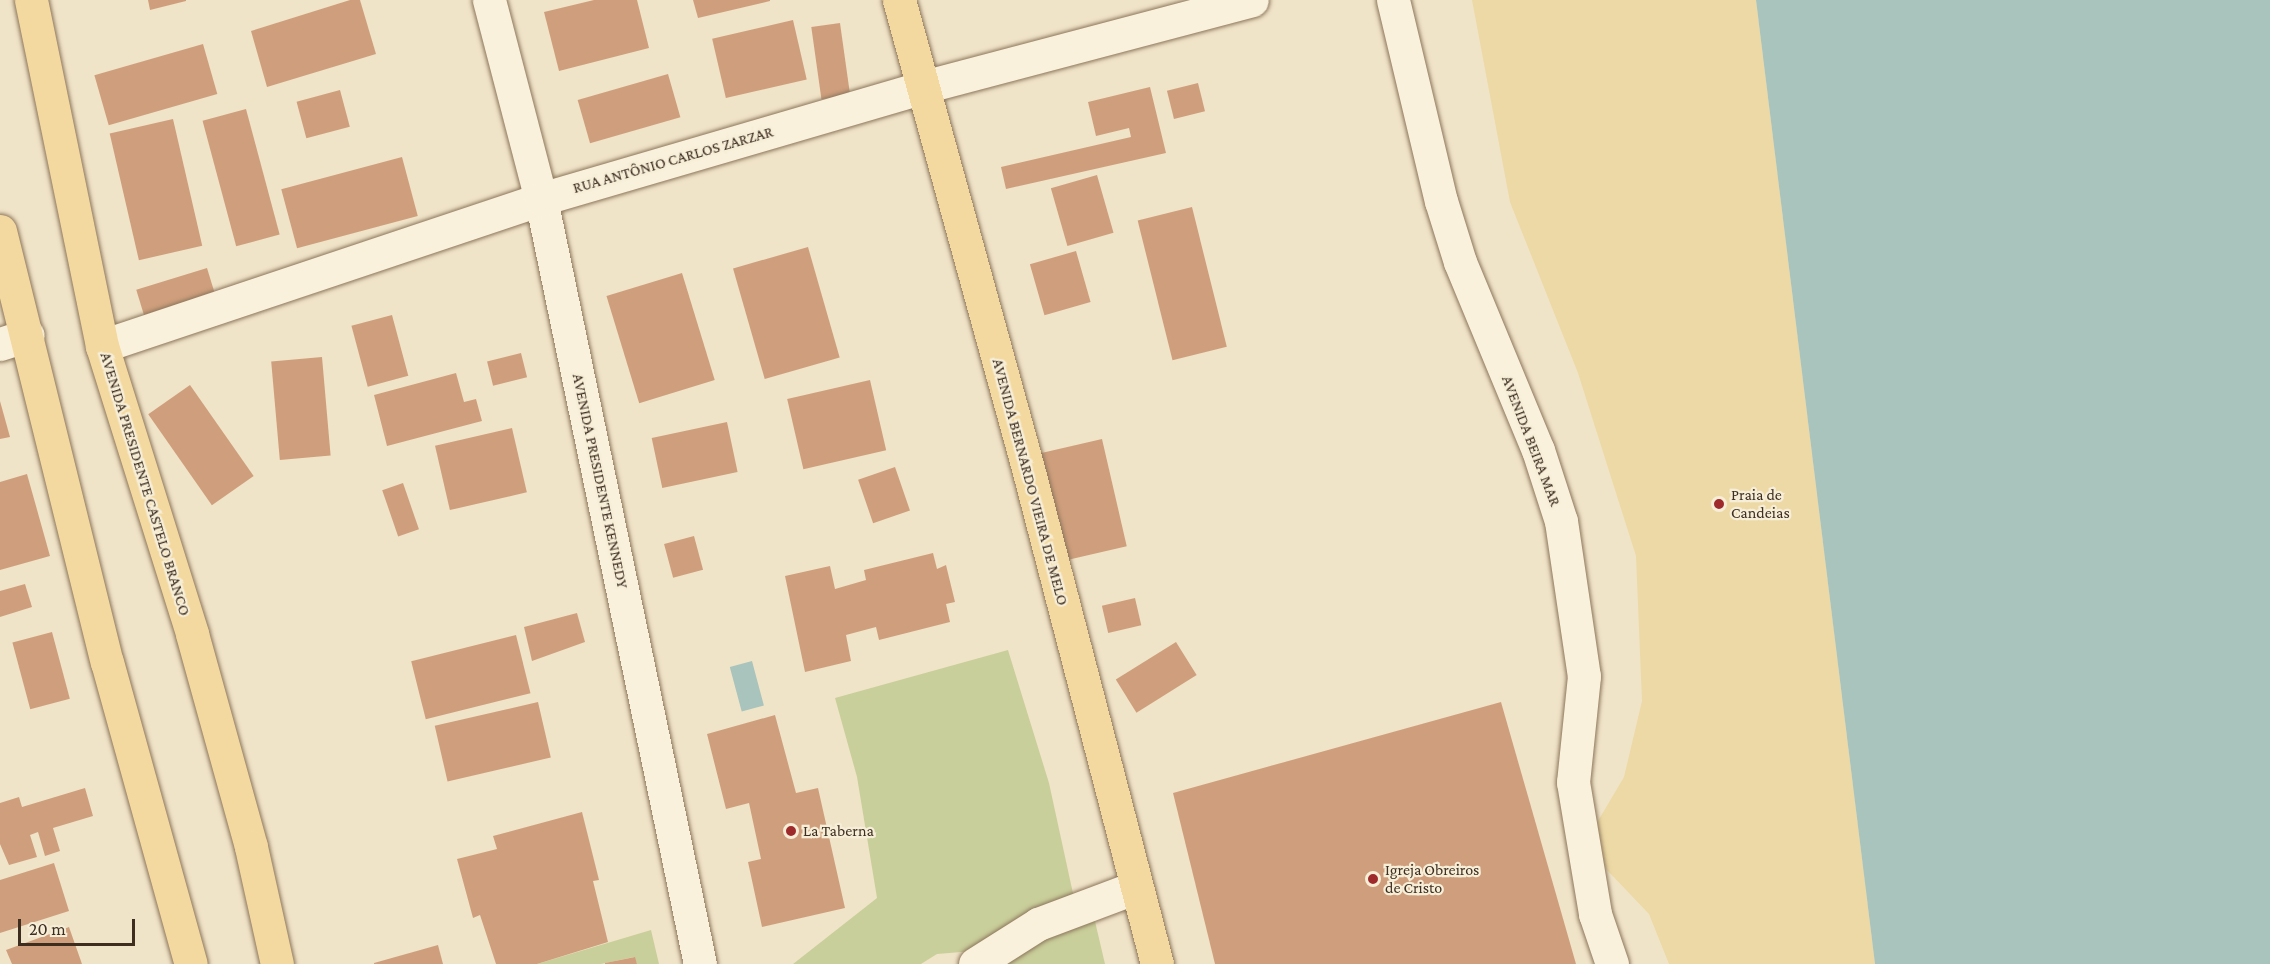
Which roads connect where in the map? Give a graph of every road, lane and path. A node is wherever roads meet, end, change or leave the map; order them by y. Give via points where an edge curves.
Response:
1 (31, 0) edge
2 (489, 0) edge
3 (899, 0) edge
4 (1252, 0) edge
5 (1393, 0) edge
6 (923, 87) junction
7 (541, 199) junction
8 (0, 231) edge
9 (14, 339) edge
10 (102, 345) junction
11 (1134, 888) junction
12 (191, 964) edge
13 (277, 964) edge
14 (700, 964) edge
15 (975, 964) edge
16 (1157, 964) edge
17 (1612, 964) edge

1 - 10 main road, AVENIDA PRESIDENTE CASTELO BRANCO
2 - 7 street, AVENIDA PRESIDENTE KENNEDY
3 - 6 main road, AVENIDA BERNARDO VIEIRA DE MELO
4 - 6 street, RUA ANTÔNIO CARLOS ZARZAR
5 - 17 street, AVENIDA BEIRA MAR via 1441,201 1460,262 1538,450 1561,521 1584,676 1572,782 1595,914
6 - 7 street, RUA ANTÔNIO CARLOS ZARZAR
6 - 11 main road, AVENIDA BERNARDO VIEIRA DE MELO via 1030,476
7 - 10 street, RUA ANTÔNIO CARLOS ZARZAR
7 - 14 street, AVENIDA PRESIDENTE KENNEDY
8 - 9 main road
9 - 12 main road
10 - 13 main road, AVENIDA PRESIDENTE CASTELO BRANCO via 192,634 251,847
11 - 15 street via 1038,924
11 - 16 main road, AVENIDA BERNARDO VIEIRA DE MELO

